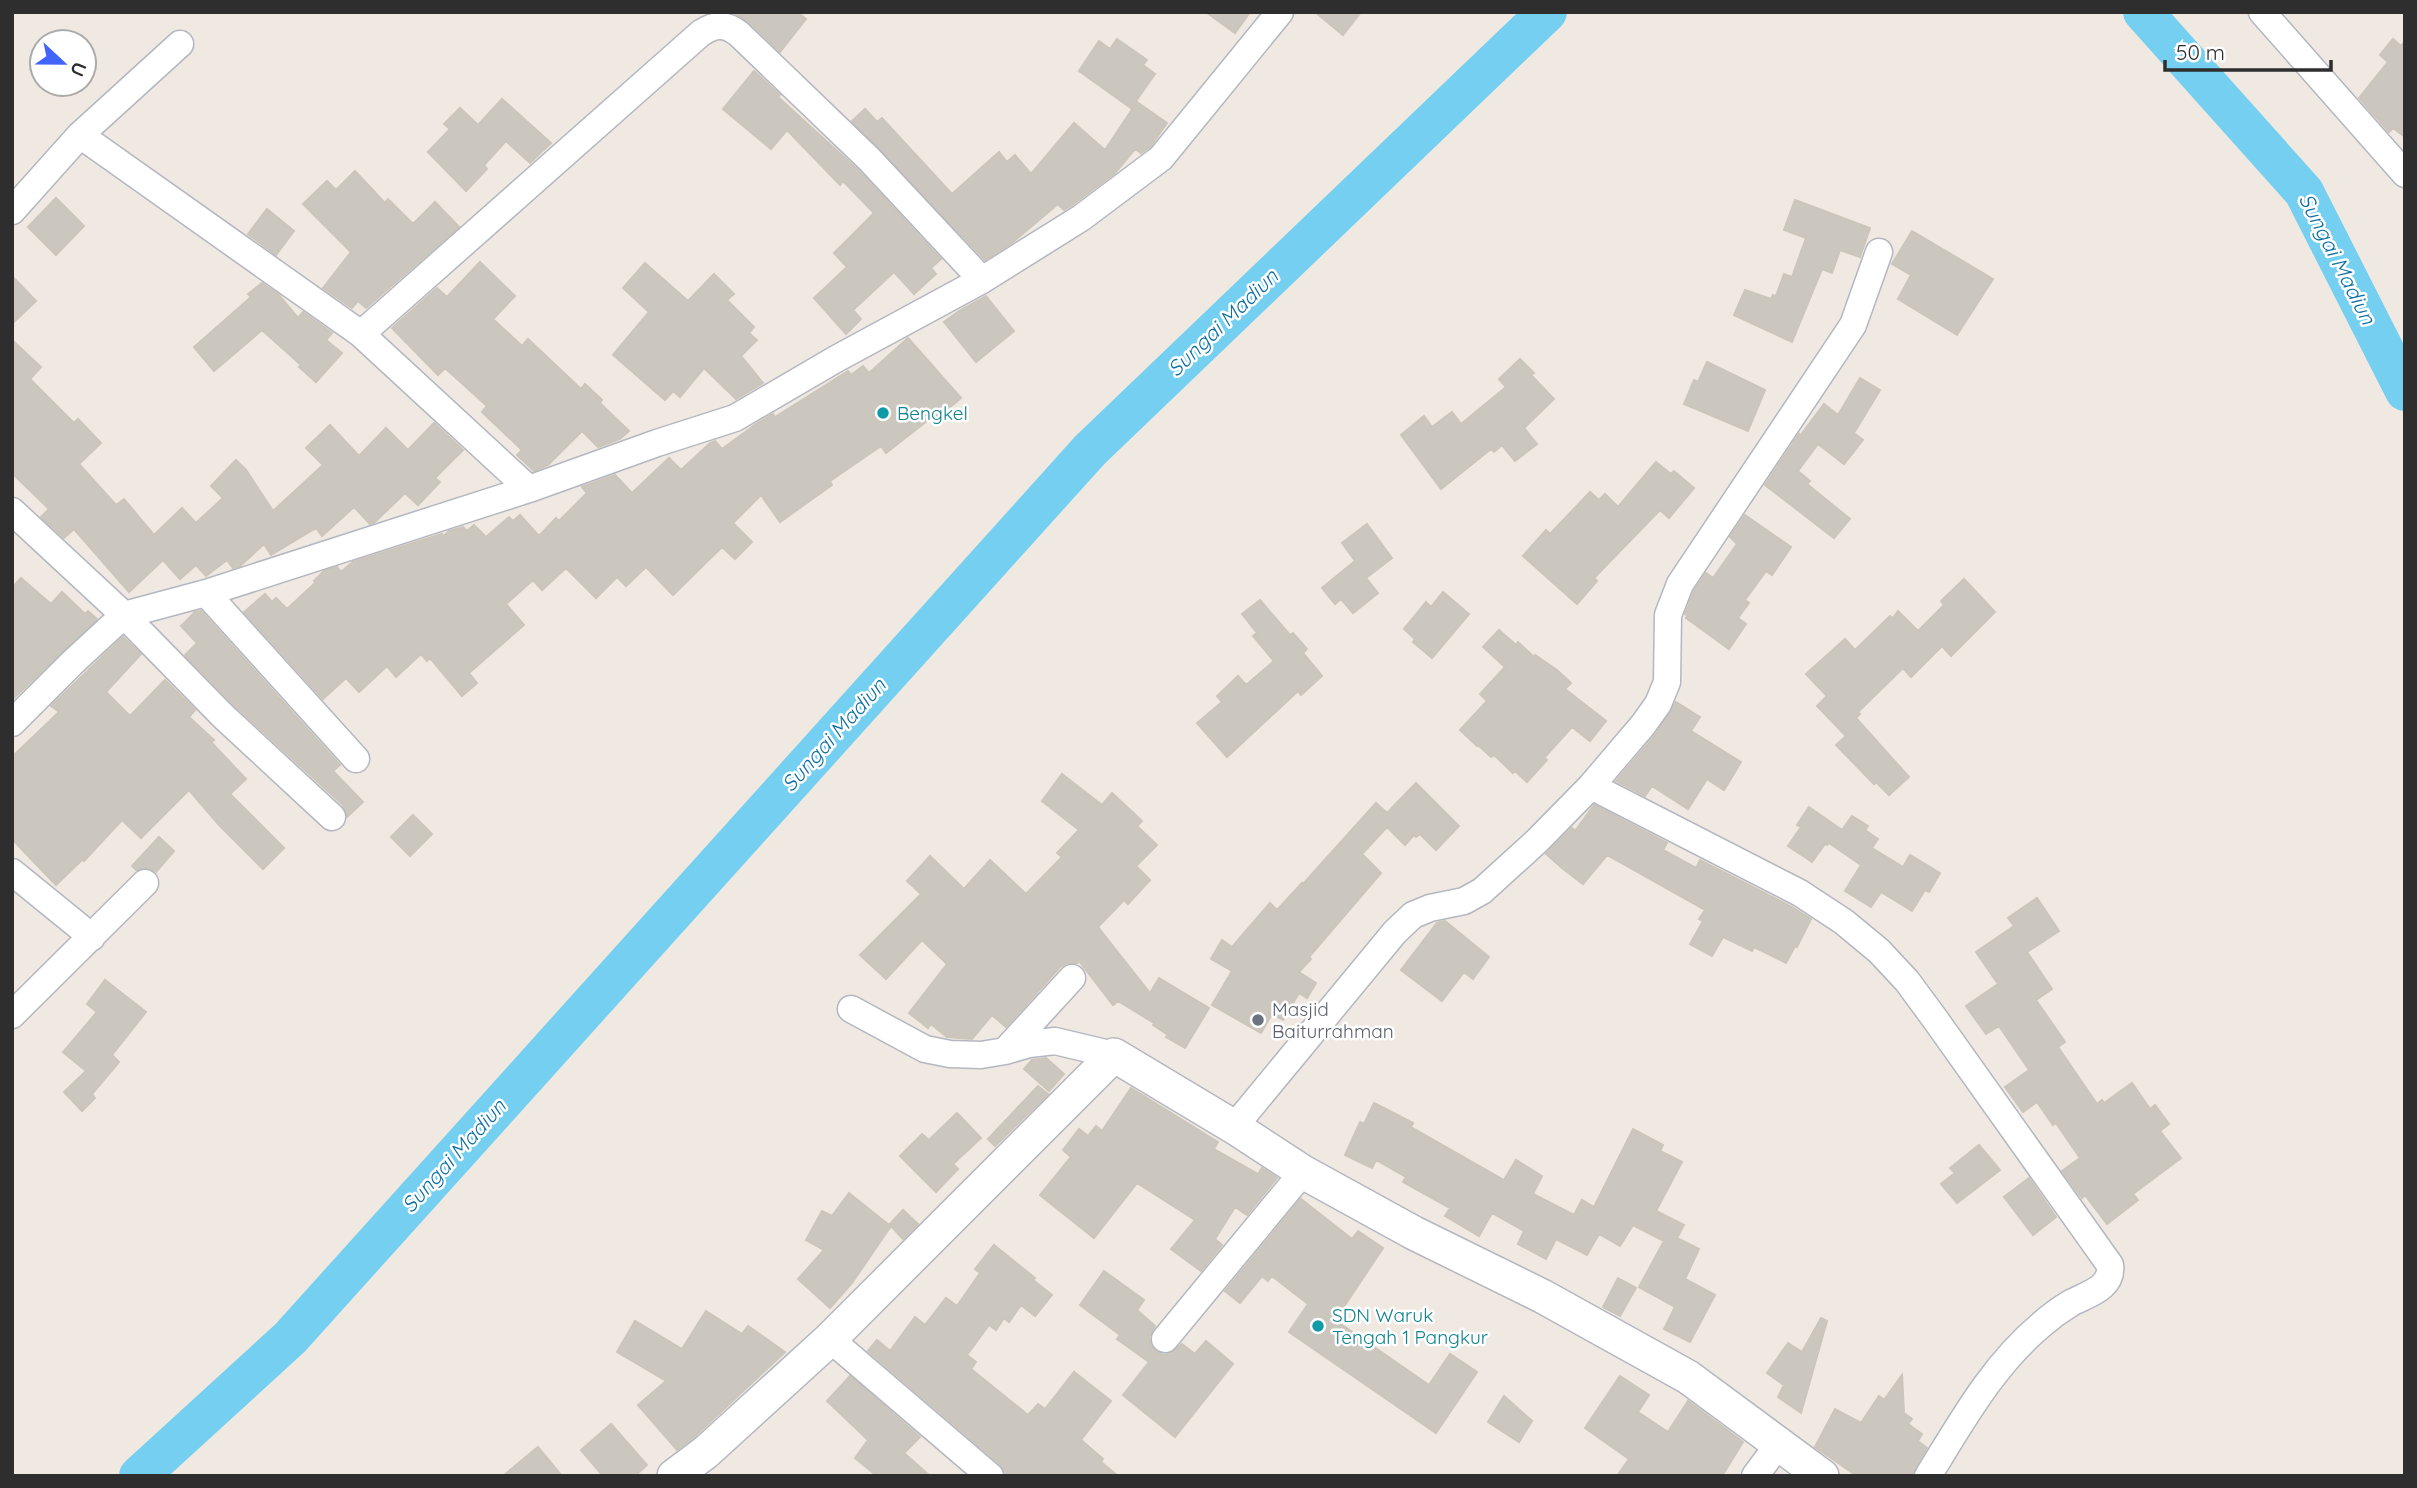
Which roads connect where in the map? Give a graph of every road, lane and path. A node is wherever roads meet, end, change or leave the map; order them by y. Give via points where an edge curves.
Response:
1 (1280, 12) edge
2 (2262, 12) edge
3 (180, 44) dead end
4 (80, 135) junction
5 (2405, 174) edge
6 (12, 211) edge
7 (1879, 252) dead end
8 (982, 280) junction
9 (361, 334) junction
10 (529, 489) junction
11 (12, 512) edge
12 (206, 593) junction
13 (124, 615) junction
14 (12, 723) edge
15 (356, 759) dead end
16 (1591, 786) junction
17 (332, 817) dead end
18 (12, 872) edge
19 (145, 883) dead end
20 (92, 937) junction
21 (1072, 978) dead end
22 (850, 1009) dead end
23 (12, 1015) edge
24 (1005, 1051) junction
25 (1114, 1055) junction
26 (1234, 1127) junction
27 (1303, 1172) junction
28 (830, 1339) junction
29 (1165, 1339) dead end
30 (1778, 1445) junction
31 (674, 1476) edge
32 (990, 1476) edge
33 (1755, 1476) edge
34 (1822, 1476) edge
35 (1928, 1476) edge

1 - 8 street via 1161,158 1081,218
2 - 5 street
3 - 4 street
4 - 6 street
4 - 9 street
7 - 16 street via 1853,325 1680,584 1668,615 1667,682 1658,704
8 - 9 street via 869,159 739,34 721,25 701,33
8 - 10 street via 734,418
9 - 10 street
10 - 12 street
11 - 13 street
12 - 13 street
12 - 15 street
13 - 14 street
13 - 17 street
16 - 26 street via 1482,891 1464,901 1413,915 1395,932
16 - 35 street via 1800,893 1879,951 1936,1019 2109,1265 2108,1280 2096,1292 2040,1325 2004,1361
18 - 20 street
19 - 20 street
20 - 23 street
21 - 24 street
22 - 24 street via 925,1049 981,1055
24 - 25 street via 1055,1041
25 - 26 street
25 - 28 street
26 - 27 street
27 - 29 street
27 - 30 street via 1688,1377
28 - 31 street
28 - 32 street
30 - 33 street
30 - 34 street

